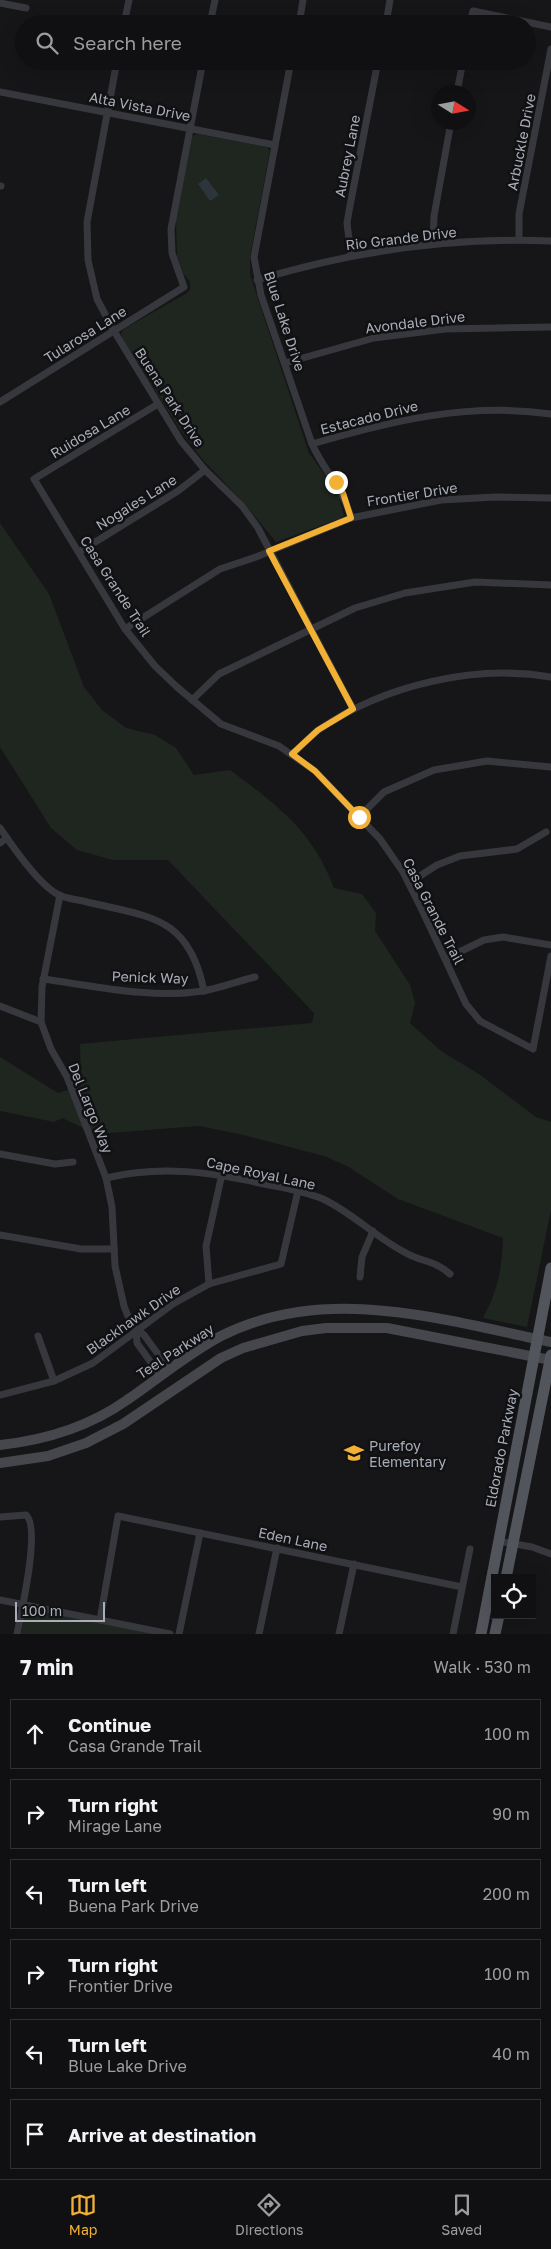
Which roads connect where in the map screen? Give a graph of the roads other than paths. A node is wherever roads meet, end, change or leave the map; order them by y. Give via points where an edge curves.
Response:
1 (129, 0) edge
2 (215, 0) edge
3 (303, 0) edge
4 (390, 0) edge
5 (0, 3) edge
6 (26, 8) dead end
7 (126, 15) edge
8 (212, 15) edge
9 (300, 15) edge
10 (388, 15) edge
11 (472, 15) edge
12 (492, 15) edge
13 (536, 24) edge
14 (551, 27) edge
15 (551, 49) edge
16 (115, 70) edge
17 (201, 70) edge
18 (289, 70) edge
19 (376, 70) edge
20 (461, 70) edge
21 (458, 85) edge
22 (0, 92) edge
23 (108, 112) junction
24 (189, 129) junction
25 (450, 130) edge
26 (275, 145) junction
27 (519, 240) junction
28 (551, 241) edge
29 (433, 243) junction
30 (351, 256) junction
31 (257, 280) junction
32 (551, 327) edge
33 (114, 331) junction
34 (284, 363) junction
35 (0, 402) edge
36 (158, 404) junction
37 (551, 414) edge
38 (312, 444) junction
39 (205, 470) junction
40 (34, 479) joint
41 (551, 498) edge
42 (351, 518) junction
43 (269, 551) junction
44 (79, 552) junction
45 (551, 586) edge
46 (125, 629) junction
47 (311, 629) junction
48 (551, 678) edge
49 (192, 700) junction
50 (353, 709) junction
51 (292, 754) junction
52 (551, 767) edge
53 (359, 817) junction
54 (0, 828) edge
55 (546, 832) dead end
56 (7, 838) junction
57 (0, 843) edge
58 (408, 883) junction
59 (60, 896) junction
60 (551, 945) edge
61 (551, 956) edge
62 (445, 959) junction
63 (255, 977) dead end
64 (44, 979) junction
65 (204, 991) junction
66 (0, 1006) edge
67 (41, 1022) junction
68 (0, 1154) edge
69 (73, 1162) dead end
70 (222, 1174) junction
71 (106, 1178) junction
72 (298, 1191) junction
73 (373, 1231) junction
74 (0, 1235) edge
75 (114, 1249) junction
76 (551, 1268) edge
77 (450, 1274) dead end
78 (360, 1277) dead end
79 (210, 1284) junction
80 (299, 1313) junction
81 (407, 1313) junction
82 (136, 1330) junction
83 (402, 1331) junction
84 (302, 1332) junction
85 (38, 1336) dead end
86 (537, 1339) junction
87 (551, 1342) edge
88 (534, 1356) junction
89 (551, 1358) edge
90 (169, 1369) junction
91 (160, 1375) junction
92 (54, 1382) junction
93 (181, 1383) junction
94 (172, 1390) junction
95 (0, 1395) edge
96 (0, 1445) edge
97 (0, 1463) edge
98 (0, 1517) edge
99 (200, 1533) junction
100 (498, 1541) junction
101 (513, 1543) junction
102 (277, 1548) junction
103 (470, 1549) dead end
104 (551, 1554) edge
105 (354, 1564) junction
106 (507, 1574) edge
107 (462, 1587) junction
108 (0, 1600) edge
109 (23, 1604) junction
110 (498, 1619) edge
111 (100, 1620) junction
112 (18, 1634) edge
113 (170, 1634) edge
114 (179, 1634) edge
115 (259, 1634) edge
116 (339, 1634) edge
117 (453, 1634) edge
118 (481, 1634) edge
119 (495, 1634) edge

1 - 7 street
2 - 8 street
3 - 9 street
4 - 10 street
5 - 6 street
11 - 12 street via 473,11
13 - 14 street
15 - 27 street, Arbuckle Drive via 520,214
16 - 23 street, Buena Park Drive
17 - 24 street
18 - 26 street, Blue Lake Drive
19 - 30 street, Aubrey Lane via 347,223
20 - 21 street
22 - 23 street, Alta Vista Drive
23 - 24 street, Alta Vista Drive
23 - 33 street, Buena Park Drive via 86,240 94,290
24 - 26 street, Alta Vista Drive
24 - 33 street, Tularosa Lane via 171,229 172,253 184,287
25 - 29 street via 434,216
26 - 31 street, Blue Lake Drive via 254,257
27 - 28 street, Rio Grande Drive
27 - 29 street, Rio Grande Drive
29 - 30 street, Rio Grande Drive
30 - 31 street, Rio Grande Drive
31 - 34 street, Blue Lake Drive
32 - 34 street, Avondale Drive via 445,329 374,338
33 - 35 street, Tularosa Lane
33 - 36 street, Buena Park Drive
34 - 38 street, Blue Lake Drive
36 - 39 street, Buena Park Drive via 181,441
36 - 40 street, Ruidosa Lane
37 - 38 street, Estacado Drive via 487,410 435,414 378,424
38 - 42 street, Blue Lake Drive via 343,493
39 - 43 street, Buena Park Drive via 242,506
39 - 44 street, Nogales Lane via 178,491
40 - 44 street, Casa Grande Trail
41 - 42 street, Frontier Drive via 496,496 441,500
42 - 43 street, Frontier Drive
43 - 46 street, Frontier Drive via 220,569
43 - 47 street, Buena Park Drive
44 - 46 street, Casa Grande Trail
45 - 47 street via 475,582 405,593 355,608
46 - 49 street, Casa Grande Trail via 156,666
47 - 49 street via 218,674
47 - 50 street, Buena Park Drive
48 - 50 street via 530,674 472,675 413,686
49 - 51 street, Casa Grande Trail via 221,724
50 - 51 street via 318,730
51 - 53 street, Casa Grande Trail via 315,771
52 - 53 street via 487,761 434,770 384,792
53 - 58 street, Casa Grande Trail via 380,839
54 - 56 street
55 - 58 street via 517,849 460,856 437,865
56 - 57 street
56 - 59 street via 32,871
58 - 62 street, Casa Grande Trail
59 - 64 street, Del Largo Way
59 - 65 street via 143,914 168,925 187,945
60 - 62 street via 503,937 484,940
61 - 62 street, Casa Grande Trail via 534,1049 480,1021 466,1004
63 - 65 street, Penick Way
64 - 65 street, Penick Way via 131,991
64 - 67 street, Del Largo Way
66 - 67 street
67 - 71 street, Del Largo Way via 67,1077
68 - 69 street via 55,1164
70 - 71 street, Cape Royal Lane via 147,1171
70 - 72 street, Cape Royal Lane
70 - 79 street via 206,1246
71 - 75 street, Del Largo Way via 112,1207
72 - 73 street, Cape Royal Lane via 338,1208
72 - 79 street, Blackhawk Drive via 281,1264
73 - 77 street, Cape Royal Lane via 405,1253 438,1264
73 - 78 street via 362,1257
74 - 75 street via 81,1249
75 - 82 street, Del Largo Way via 124,1306
76 - 86 main road, Eldorado Parkway
79 - 82 street, Blackhawk Drive via 172,1304
80 - 81 main road, Teel Parkway via 368,1308
80 - 84 main road
80 - 90 main road, Teel Parkway via 268,1319 222,1336
81 - 83 main road
81 - 86 main road, Teel Parkway
82 - 90 street, Del Largo Way via 144,1335
82 - 91 street, Del Largo Way via 138,1343
82 - 92 street, Blackhawk Drive via 93,1363
83 - 84 main road via 326,1328
83 - 88 main road
84 - 93 main road via 243,1348
85 - 92 street
86 - 87 main road, Teel Parkway
86 - 88 main road, Eldorado Parkway
88 - 89 main road
88 - 100 main road, Eldorado Parkway
89 - 101 main road
90 - 91 main road, Teel Parkway
90 - 93 main road
91 - 94 main road
91 - 96 main road, Teel Parkway via 126,1401 74,1429
92 - 95 street, Blackhawk Drive
93 - 94 main road
94 - 97 main road via 122,1424 86,1442 48,1456
98 - 109 street via 26,1515 30,1518 30,1564
99 - 102 street, Eden Lane
99 - 111 street, Eden Lane via 118,1516
99 - 114 street
100 - 101 street
100 - 118 main road, Eldorado Parkway
101 - 104 street
101 - 106 main road
102 - 105 street, Eden Lane
102 - 115 street
103 - 107 street
105 - 107 street, Eden Lane
105 - 116 street
107 - 117 street
108 - 109 street
109 - 111 street
109 - 112 street
110 - 119 main road
111 - 113 street

